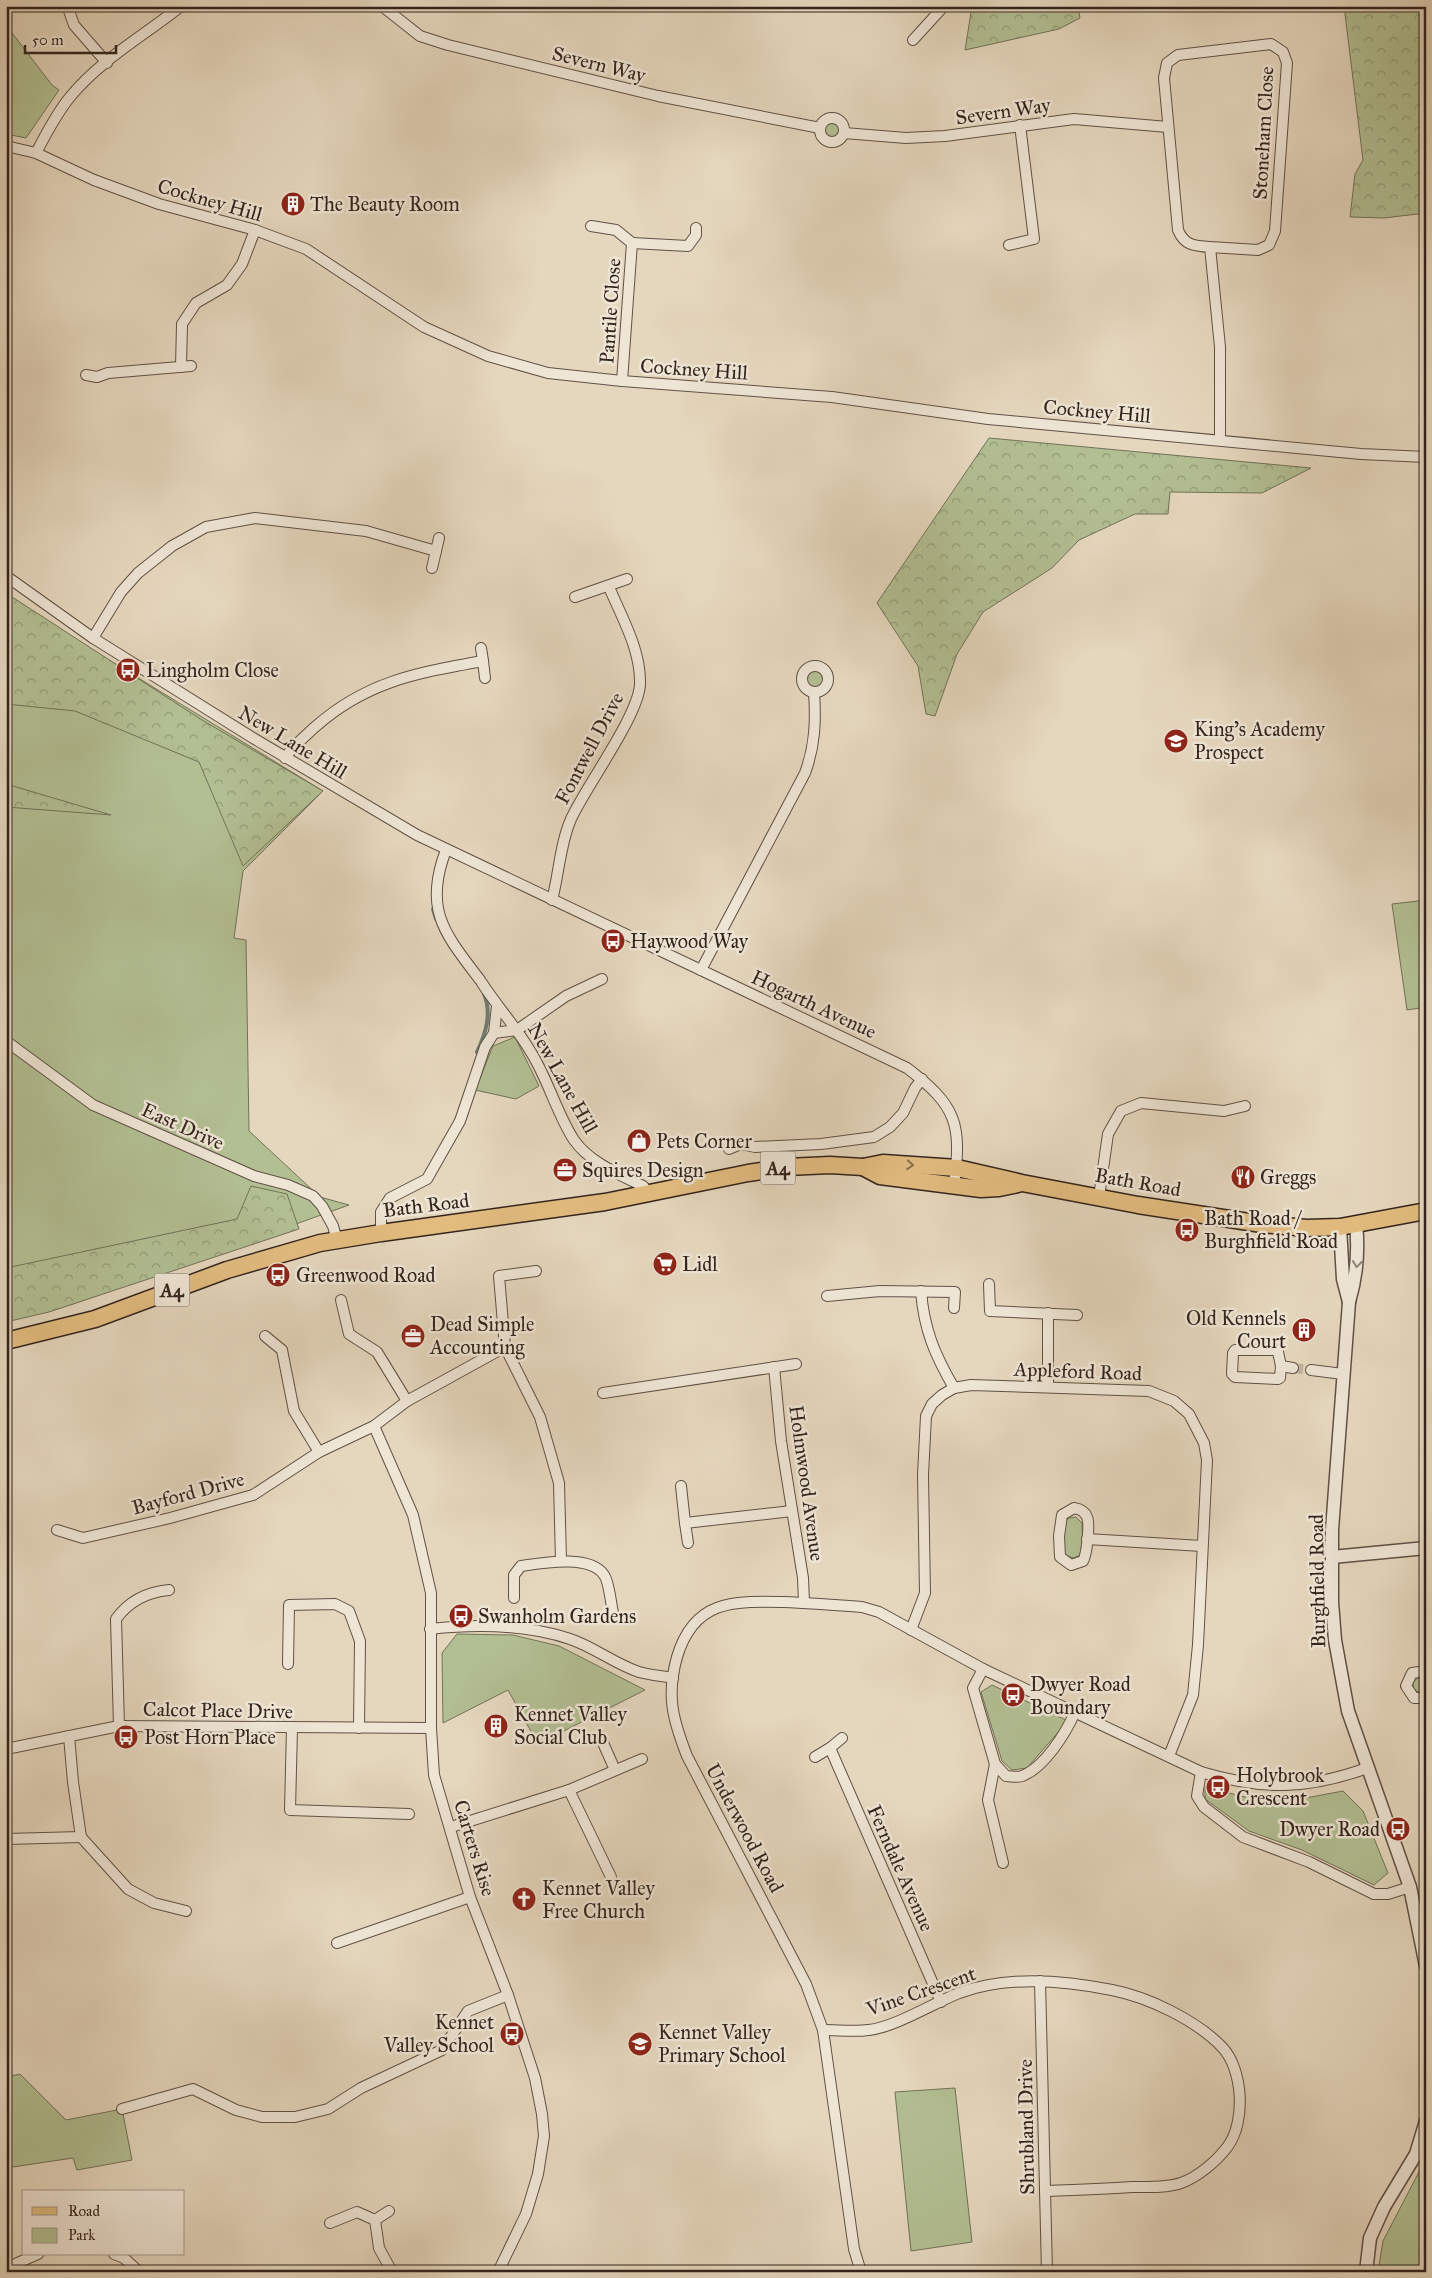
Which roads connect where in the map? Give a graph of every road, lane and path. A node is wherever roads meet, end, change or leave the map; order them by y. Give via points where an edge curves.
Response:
1 (65, 6) edge
2 (182, 6) edge
3 (382, 6) edge
4 (944, 6) edge
5 (913, 40) dead end
6 (107, 62) junction
7 (1020, 125) junction
8 (1168, 126) junction
9 (820, 128) junction
10 (844, 133) junction
11 (6, 146) edge
12 (36, 153) junction
13 (591, 226) dead end
14 (696, 228) dead end
15 (255, 230) junction
16 (632, 243) junction
17 (1009, 245) dead end
18 (1210, 247) junction
19 (86, 375) dead end
20 (622, 381) junction
21 (1220, 439) junction
22 (1426, 457) edge
23 (439, 538) dead end
24 (436, 551) junction
25 (432, 568) dead end
26 (6, 576) edge
27 (627, 579) dead end
28 (609, 587) junction
29 (575, 597) dead end
30 (92, 638) junction
31 (481, 648) dead end
32 (484, 661) junction
33 (485, 678) dead end
34 (814, 692) dead end
35 (286, 758) junction
36 (446, 850) junction
37 (552, 900) junction
38 (701, 970) junction
39 (602, 979) dead end
40 (496, 1006) junction
41 (517, 1030) junction
42 (494, 1033) junction
43 (6, 1041) edge
44 (922, 1079) junction
45 (1245, 1106) dead end
46 (729, 1149) dead end
47 (863, 1167) junction
48 (957, 1168) junction
49 (1022, 1183) junction
50 (954, 1185) junction
51 (649, 1194) junction
52 (1099, 1197) junction
53 (1426, 1211) edge
54 (1356, 1224) junction
55 (1340, 1227) junction
56 (381, 1232) junction
57 (337, 1240) junction
58 (536, 1272) dead end
59 (989, 1284) dead end
60 (921, 1291) junction
61 (827, 1296) dead end
62 (341, 1300) dead end
63 (1349, 1302) junction
64 (954, 1308) dead end
65 (1048, 1313) junction
66 (1078, 1315) dead end
67 (265, 1336) dead end
68 (6, 1341) edge
69 (505, 1347) junction
70 (796, 1364) dead end
71 (1281, 1366) junction
72 (774, 1367) junction
73 (1293, 1368) tunnel mouth
74 (1311, 1370) tunnel mouth
75 (1343, 1374) junction
76 (1048, 1387) junction
77 (954, 1388) junction
78 (603, 1393) dead end
79 (407, 1401) junction
80 (374, 1426) junction
81 (319, 1452) junction
82 (681, 1486) dead end
83 (792, 1511) junction
84 (685, 1523) junction
85 (57, 1530) dead end
86 (1087, 1539) junction
87 (688, 1543) dead end
88 (1202, 1546) junction
89 (1426, 1548) edge
90 (1332, 1557) junction
91 (561, 1561) junction
92 (169, 1590) dead end
93 (514, 1598) dead end
94 (804, 1603) junction
95 (613, 1613) dead end
96 (430, 1629) junction
97 (912, 1630) junction
98 (288, 1664) dead end
99 (983, 1669) junction
100 (1426, 1672) edge
101 (673, 1678) junction
102 (1426, 1698) edge
103 (1075, 1712) junction
104 (119, 1726) junction
105 (292, 1728) junction
106 (359, 1728) junction
107 (431, 1728) junction
108 (69, 1736) junction
109 (600, 1736) dead end
110 (842, 1738) dead end
111 (830, 1748) junction
112 (6, 1749) edge
113 (1169, 1756) junction
114 (815, 1757) dead end
115 (642, 1759) dead end
116 (995, 1764) junction
117 (1367, 1768) junction
118 (614, 1770) junction
119 (1201, 1772) junction
120 (569, 1790) junction
121 (409, 1814) dead end
122 (451, 1827) junction
123 (81, 1837) junction
124 (6, 1839) edge
125 (1003, 1863) dead end
126 (611, 1877) dead end
127 (1410, 1887) junction
128 (470, 1897) junction
129 (186, 1911) dead end
130 (337, 1943) dead end
131 (1426, 1966) edge
132 (1040, 1981) junction
133 (508, 1995) junction
134 (941, 2002) junction
135 (823, 2030) junction
136 (122, 2109) dead end
137 (1426, 2120) edge
138 (1045, 2191) junction
139 (389, 2211) dead end
140 (375, 2220) junction
141 (330, 2223) dead end
142 (33, 2256) edge
143 (119, 2256) edge
144 (6, 2268) edge
145 (139, 2272) edge
146 (392, 2272) edge
147 (498, 2272) edge
148 (861, 2272) edge
149 (1047, 2272) edge
150 (1366, 2272) edge

1 - 6 street via 74,25
2 - 6 street
3 - 9 street, Severn Way via 420,36 448,45 658,96
4 - 5 street
6 - 12 street via 70,96
7 - 8 street, Severn Way via 1074,119
7 - 10 street, Severn Way via 906,138
7 - 17 street via 1034,239
8 - 18 street, Stoneham Close via 1178,230 1182,239 1193,246
8 - 18 street, Stoneham Close via 1164,78 1167,63 1178,55 1271,44 1283,52 1287,63 1275,231 1269,245 1258,250
9 - 10 street, Severn Way via 823,139 830,142 840,139
9 - 10 street, Severn Way via 826,119 834,118 843,125
11 - 12 street, Cockney Hill
12 - 15 street, Cockney Hill via 94,180 159,204
13 - 16 street, Pantile Close via 616,230
14 - 16 street, Pantile Close via 696,235 688,246
15 - 19 street via 242,264 227,285 196,303 182,324 186,366 108,373 97,377
15 - 20 street, Cockney Hill via 306,249 424,327 488,356 548,373
16 - 20 street, Pantile Close
18 - 21 street via 1220,347
20 - 21 street, Cockney Hill via 832,397 985,419
21 - 22 street, Cockney Hill
23 - 24 street
24 - 25 street
24 - 30 street via 366,531 254,518 206,527 172,546 138,573 121,592
26 - 30 street, New Lane Hill
27 - 28 street
28 - 29 street
28 - 37 street, Fontwell Drive via 639,659 640,686 632,710 571,820
30 - 35 street, New Lane Hill
31 - 32 street
32 - 33 street
32 - 35 street via 422,672 352,698 300,740
34 - 38 street via 816,720 805,774
35 - 36 street, New Lane Hill
36 - 37 street, Hogarth Avenue
36 - 40 street, New Lane Hill via 439,868 439,918 446,936
37 - 38 street, Hogarth Avenue
38 - 44 street, Hogarth Avenue via 883,1056
39 - 41 street via 566,996
40 - 41 street, New Lane Hill
40 - 42 street
41 - 42 street
41 - 51 street, New Lane Hill via 533,1055 574,1140 589,1156 643,1186
42 - 56 street via 485,1046 460,1122 427,1179 390,1198 381,1212
43 - 57 street, East Drive via 93,1105 254,1176 313,1196 326,1213
44 - 46 street via 914,1088 903,1113 874,1137 755,1148 741,1144
44 - 48 street, Hogarth Avenue via 950,1112 956,1125 959,1137
45 - 52 street via 1224,1111 1141,1103 1121,1111 1108,1134
47 -> 48 main road, Bath Road / A4 via 883,1163
47 - 50 main road, Bath Road / A4 via 880,1176
47 - 51 main road, Bath Road / A4 via 830,1165 773,1169
48 - 49 main road, Bath Road / A4
48 - 50 street, Hogarth Avenue
49 - 50 main road, Bath Road / A4 via 998,1188
49 - 52 main road, Bath Road / A4
51 - 56 main road, Bath Road / A4 via 541,1212
52 - 55 main road, Bath Road / A4 via 1262,1224
53 - 54 main road, Bath Road / A4
54 - 55 main road, Bath Road / A4
54 -> 63 street, Burghfield Road via 1359,1254
55 - 63 street, Burghfield Road via 1343,1279
56 - 57 main road, Bath Road / A4
57 - 68 main road, Bath Road / A4 via 260,1259 94,1319
58 - 69 street via 499,1276
59 - 65 street via 990,1311
60 - 61 street
60 - 64 street via 955,1292
60 - 77 street via 926,1327 935,1356
62 - 79 street via 349,1334 377,1352
63 - 75 street, Burghfield Road
65 - 66 street
65 - 76 street
67 - 81 street via 282,1350 294,1411
69 - 79 street, Bayford Drive
69 - 91 street via 540,1417 558,1483
70 - 72 street
71 - 71 street via 1278,1379 1235,1377 1232,1374 1233,1353 1235,1350 1276,1350
71 - 73 street
72 - 78 street
72 - 83 street, Holmwood Avenue
74 - 75 street
75 - 90 street, Burghfield Road
76 - 77 street, Appleford Road via 971,1385
76 - 88 street, Appleford Road via 1149,1390 1174,1401 1189,1414 1204,1443 1207,1460
77 - 97 street, Appleford Road via 932,1404 926,1416 923,1475 925,1593
79 - 80 street, Bayford Drive
80 - 81 street, Bayford Drive
80 - 96 street, Carters Rise via 413,1515 431,1593
81 - 85 street, Bayford Drive via 253,1495 83,1538
82 - 84 street
83 - 84 street
83 - 94 street, Holmwood Avenue
84 - 87 street
86 - 86 street via 1086,1515 1074,1508 1066,1512 1061,1519 1059,1536 1059,1552 1063,1561 1070,1565 1083,1561
86 - 88 street
88 - 113 street, Appleford Road via 1198,1645 1192,1695
89 - 90 street
90 - 117 street, Burghfield Road via 1333,1619 1341,1679
91 - 93 street via 521,1566 514,1575
91 - 95 street via 593,1566 605,1575
92 - 104 street via 138,1598 116,1619
94 - 97 street, Underwood Road via 862,1607 879,1612
94 - 101 street, Underwood Road via 734,1602 706,1612 694,1622 683,1639
96 - 101 street via 462,1625 500,1626 549,1634 571,1639 639,1672
96 - 107 street, Carters Rise
97 - 99 street
98 - 106 street via 289,1605 335,1604 349,1611 360,1641
99 - 103 street
99 - 116 street via 973,1688
100 - 102 street via 1412,1673 1406,1686 1414,1698
101 - 135 street, Underwood Road via 671,1709 687,1756 806,1984
103 - 113 street
103 - 116 street via 1060,1741 1035,1768 1021,1777 1006,1776
104 - 105 street, Calcot Place Drive
104 - 108 street, Calcot Place Drive
105 - 106 street, Calcot Place Drive
105 - 121 street via 290,1810
106 - 107 street, Calcot Place Drive
107 - 122 street, Carters Rise via 434,1775
108 - 112 street, Calcot Place Drive
108 - 123 street
109 - 118 street
110 - 111 street
111 - 114 street
111 - 134 street, Ferndale Avenue
113 - 119 street
115 - 118 street
116 - 125 street via 988,1800
117 - 119 street via 1311,1783 1281,1786 1236,1782
117 - 127 street, Burghfield Road
118 - 120 street
119 - 127 street via 1197,1796 1204,1807 1243,1837 1309,1862 1374,1894 1388,1894
120 - 122 street
120 - 126 street
122 - 128 street, Carters Rise
123 - 124 street
123 - 129 street via 128,1889 154,1903
127 - 131 street, Burghfield Road
128 - 130 street
128 - 133 street, Carters Rise
132 - 134 street, Vine Crescent via 977,1988
132 - 138 street, Shrubland Drive
132 - 138 street, Vine Crescent via 1114,1990 1159,2006 1199,2028 1223,2048 1235,2070 1240,2093 1238,2118 1229,2145 1205,2170 1181,2183
133 - 136 street via 468,2011 442,2050 361,2088 328,2109 295,2117 262,2117 236,2110 193,2089
133 - 147 street, Carters Rise via 536,2078 544,2136 538,2174 526,2214
134 - 135 street, Vine Crescent via 870,2030
135 - 148 street, Underwood Road via 854,2249
137 - 150 street via 1416,2154 1384,2207 1370,2238
138 - 149 street, Shrubland Drive
139 - 140 street
140 - 141 street via 357,2212
140 - 146 street via 380,2248
142 - 144 street
143 - 145 street

